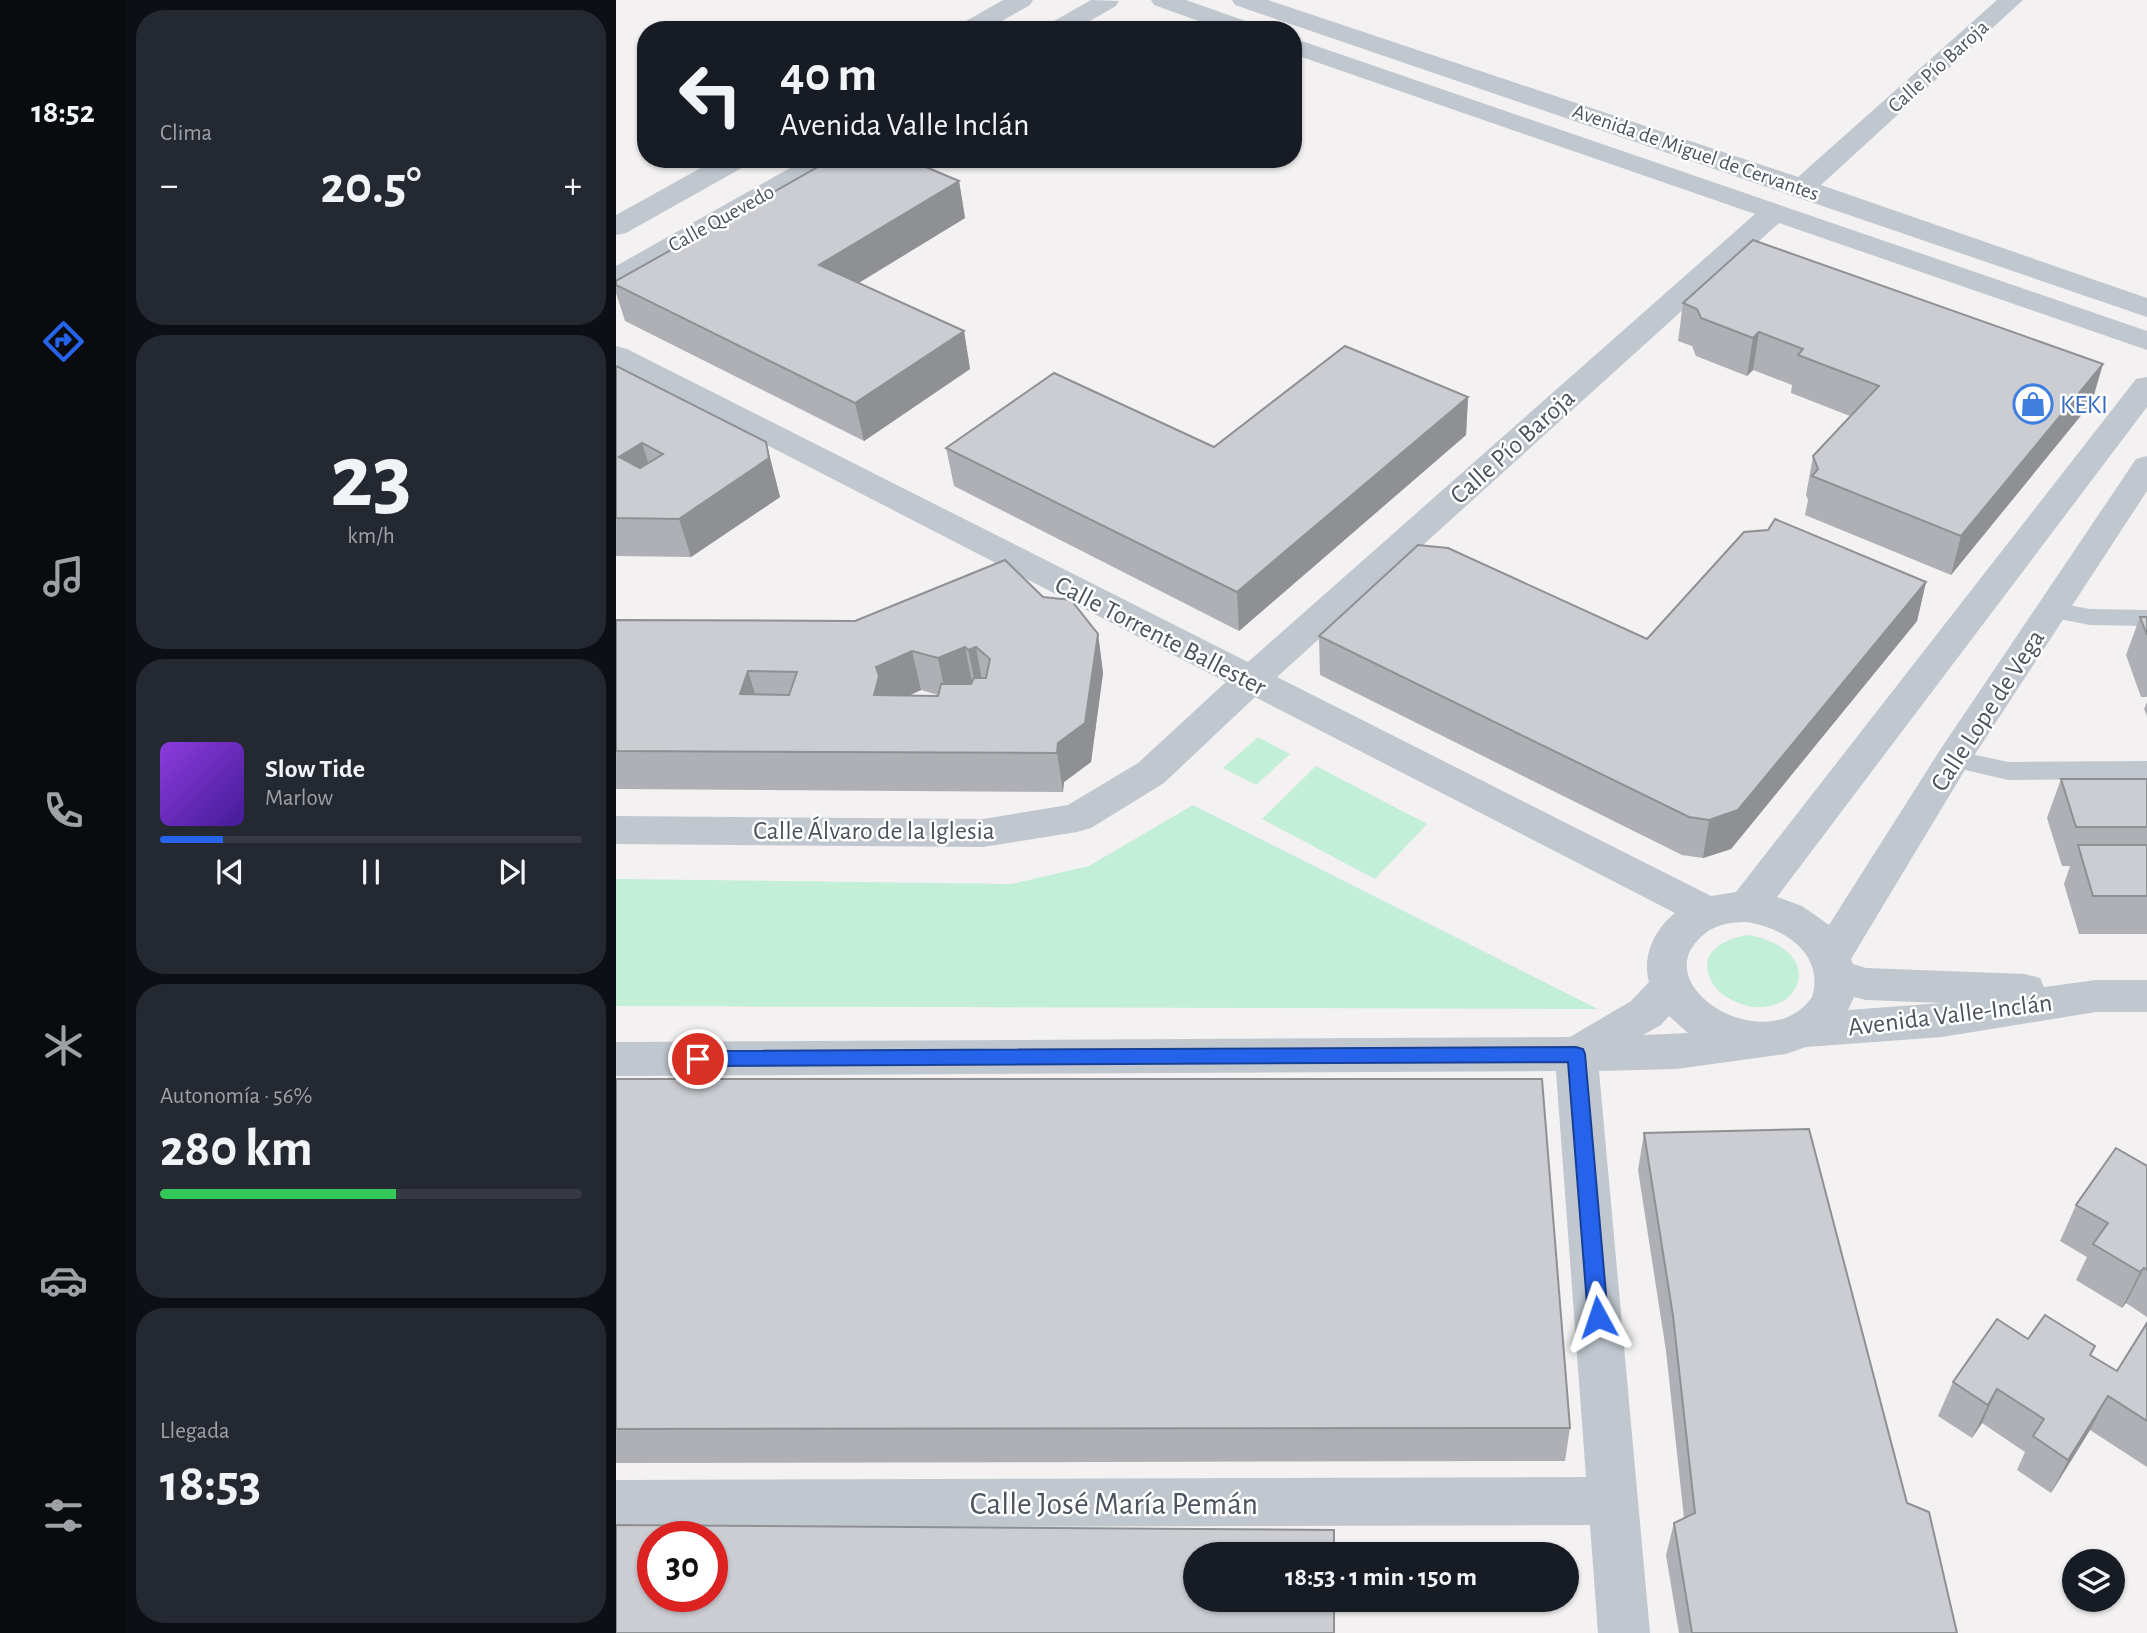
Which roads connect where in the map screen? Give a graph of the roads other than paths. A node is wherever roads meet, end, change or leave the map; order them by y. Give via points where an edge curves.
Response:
1 (1021, 0) edge
2 (1108, 0) edge
3 (1163, 0) edge
4 (1244, 0) edge
5 (2011, 0) edge
6 (984, 21) edge
7 (1072, 21) edge
8 (1222, 21) edge
9 (1302, 48) edge
10 (721, 168) edge
11 (810, 168) edge
12 (1802, 188) junction
13 (1774, 212) junction
14 (616, 228) edge
15 (616, 278) edge
16 (2147, 308) edge
17 (2147, 341) edge
18 (616, 355) edge
19 (2147, 386) edge
20 (2147, 466) edge
21 (2052, 610) junction
22 (2147, 618) edge
23 (1250, 681) junction
24 (1953, 759) junction
25 (2147, 770) edge
26 (616, 830) edge
27 (1747, 906) junction
28 (1707, 912) junction
29 (1834, 967) junction
30 (1670, 986) junction
31 (2096, 996) junction
32 (2147, 996) edge
33 (1803, 1030) junction
34 (1760, 1039) junction
35 (1576, 1054) junction
36 (616, 1059) edge
37 (1613, 1502) junction
38 (616, 1504) edge
39 (1624, 1633) edge

1 - 6 street
2 - 7 street
3 - 8 street
4 - 12 street, Avenida de Miguel de Cervantes
5 - 12 street, Calle Pío Baroja
9 - 13 street, Avenida de Miguel de Cervantes
10 - 14 street, Calle Quevedo
11 - 15 street, Calle Quevedo
12 - 16 street, Avenida de Miguel de Cervantes
13 - 17 street, Avenida de Miguel de Cervantes
13 - 23 street, Calle Pío Baroja
18 - 23 street, Calle Torrente Ballester
19 - 27 street
20 - 21 street, Calle Lope de Vega
21 - 22 lane via 2090,617
21 - 24 street, Calle Lope de Vega
23 - 26 street, Calle Álvaro de la Iglesia via 1151,773 1077,818 983,833
23 - 28 street, Calle Torrente Ballester
24 - 25 lane via 2008,771
24 - 29 street, Calle Lope de Vega
27 - 28 street
27 - 29 street via 1788,917 1821,942
28 - 30 street via 1685,925 1671,943 1666,963
29 - 31 street, Avenida Valle-Inclán via 1866,984
29 - 33 street via 1834,997 1822,1016
30 - 34 street via 1681,1003 1715,1029
30 - 35 street via 1646,1013
31 - 32 street, Avenida Valle-Inclán
31 - 33 street, Avenida Valle-Inclán via 1942,1020
33 - 34 street
34 - 35 street via 1676,1052
35 - 36 street
35 - 37 street
37 - 38 street, Calle José María Pemán
37 - 39 street

